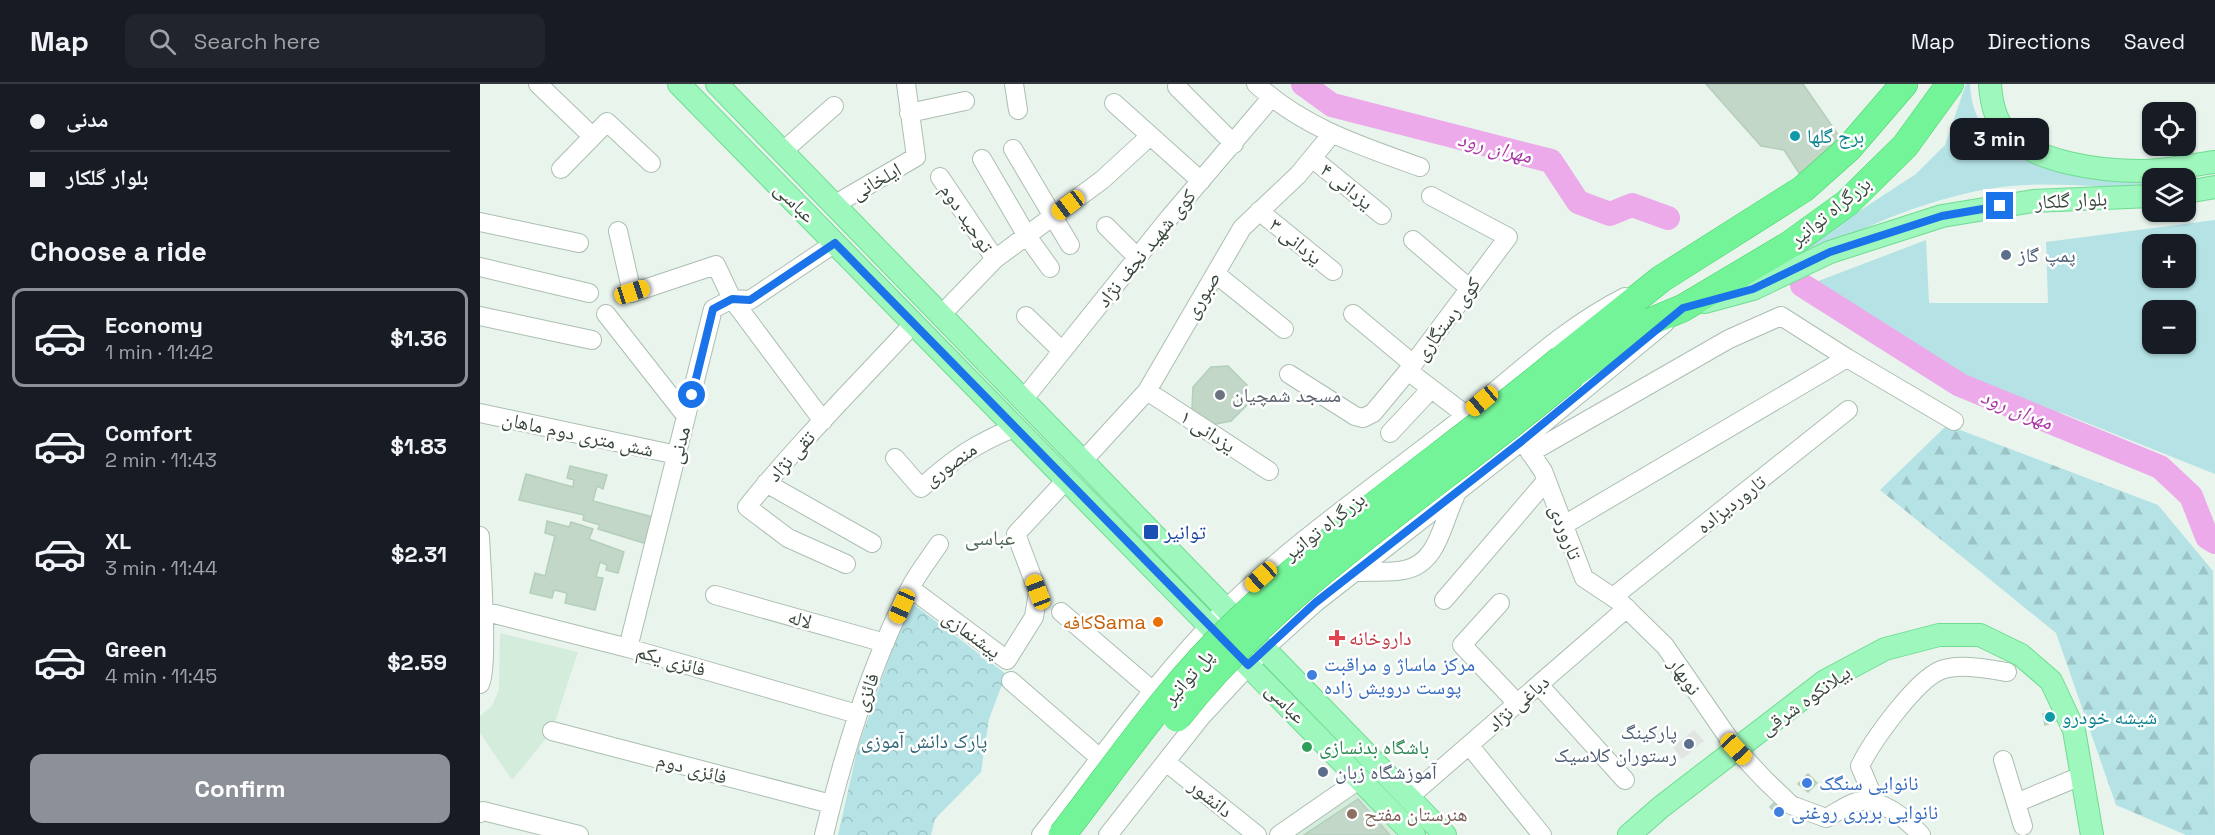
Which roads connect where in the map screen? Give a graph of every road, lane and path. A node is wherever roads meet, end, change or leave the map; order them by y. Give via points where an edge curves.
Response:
1 (538, 84) edge
2 (678, 84) edge
3 (717, 84) edge
4 (906, 84) edge
5 (1014, 84) edge
6 (1256, 84) edge
7 (1904, 84) edge
8 (1950, 84) edge
9 (1990, 84) edge
10 (1177, 87) dead end
11 (1271, 98) junction
12 (965, 101) dead end
13 (1114, 103) dead end
14 (834, 106) dead end
15 (1018, 110) dead end
16 (909, 113) junction
17 (1331, 135) junction
18 (592, 136) junction
19 (1150, 136) junction
20 (1234, 144) junction
21 (1013, 149) dead end
22 (782, 152) junction
23 (1312, 158) junction
24 (982, 159) dead end
25 (2215, 162) edge
26 (651, 163) dead end
27 (1420, 167) dead end
28 (561, 169) dead end
29 (940, 177) dead end
30 (1201, 181) junction
31 (2215, 187) edge
32 (2196, 190) edge
33 (1431, 196) dead end
34 (2142, 196) edge
35 (834, 205) junction
36 (1259, 211) junction
37 (1382, 215) dead end
38 (1051, 217) junction
39 (480, 222) edge
40 (1106, 226) dead end
41 (618, 231) dead end
42 (1027, 236) junction
43 (1413, 240) dead end
44 (579, 243) dead end
45 (835, 243) junction
46 (1070, 245) dead end
47 (1137, 258) junction
48 (995, 260) junction
49 (480, 267) edge
50 (1050, 268) dead end
51 (1333, 271) dead end
52 (1216, 274) junction
53 (1661, 279) junction
54 (1469, 288) junction
55 (589, 293) dead end
56 (921, 294) junction
57 (732, 299) junction
58 (1683, 308) junction
59 (606, 314) dead end
60 (1353, 314) dead end
61 (941, 315) junction
62 (480, 316) edge
63 (1026, 316) dead end
64 (908, 318) junction
65 (1284, 329) dead end
66 (592, 340) dead end
67 (1062, 351) junction
68 (1847, 358) junction
69 (1567, 367) junction
70 (1411, 368) junction
71 (1289, 374) dead end
72 (1431, 389) junction
73 (1147, 392) junction
74 (1023, 400) junction
75 (1848, 410) dead end
76 (480, 413) edge
77 (1466, 415) junction
78 (686, 416) junction
79 (823, 421) junction
80 (1954, 422) dead end
81 (1016, 427) junction
82 (1390, 433) dead end
83 (1526, 447) junction
84 (677, 455) junction
85 (895, 458) dead end
86 (1082, 462) junction
87 (1269, 471) dead end
88 (1067, 479) junction
89 (1546, 481) junction
90 (766, 483) junction
91 (1458, 491) junction
92 (1564, 525) junction
93 (480, 536) edge
94 (872, 543) dead end
95 (939, 544) dead end
96 (1279, 561) junction
97 (846, 564) dead end
98 (481, 572) edge
99 (1357, 572) junction
100 (910, 588) junction
101 (715, 595) dead end
102 (1444, 600) dead end
103 (1315, 603) junction
104 (1500, 603) dead end
105 (1620, 603) junction
106 (1226, 610) junction
107 (483, 611) junction
108 (1061, 612) dead end
109 (1210, 626) junction
110 (885, 643) junction
111 (628, 648) junction
112 (1264, 649) junction
113 (481, 658) edge
114 (1248, 665) junction
115 (2007, 672) dead end
116 (1011, 681) dead end
117 (480, 684) edge
118 (1539, 685) junction
119 (1158, 686) junction
120 (1517, 703) junction
121 (857, 714) junction
122 (1201, 717) junction
123 (552, 731) dead end
124 (1469, 745) junction
125 (1736, 749) junction
126 (1101, 759) junction
127 (2003, 760) dead end
128 (1166, 762) junction
129 (2081, 776) junction
130 (1360, 779) junction
131 (1625, 780) dead end
132 (1408, 798) junction
133 (1869, 801) junction
134 (2016, 803) junction
135 (831, 804) junction
136 (480, 813) edge
137 (2023, 826) dead end
138 (1115, 833) edge
139 (579, 835) edge
140 (824, 835) edge
141 (1041, 835) edge
142 (1062, 835) edge
143 (1086, 835) edge
144 (1257, 835) edge
145 (1279, 835) edge
146 (1413, 835) edge
147 (1445, 835) edge
148 (1542, 835) edge
149 (1629, 835) edge
150 (1921, 835) edge
151 (2092, 835) edge

1 - 18 street
2 - 45 main road, عباسى
3 - 22 main road, عباسى
4 - 16 street, ایلخانی
5 - 15 street
6 - 11 street
7 - 53 highway, بزرگراه توانیر via 1848,149 1803,189
8 - 58 highway, بزرگراه توانیر via 1905,146 1846,203 1789,245
9 - 25 main road, بلوار گلکار via 1992,103 2005,131 2037,153 2080,166 2142,171
10 - 20 street
11 - 17 street
11 - 20 street, کوی شهید نجف نژاد
12 - 16 street
13 - 19 street
14 - 22 street
16 - 35 street, ایلخانی via 916,157
17 - 23 street, صبوری
17 - 27 street
18 - 26 street via 607,122
18 - 28 street
19 - 30 street
19 - 38 street, توحید دوم via 1102,180
20 - 30 street, کوی شهید نجف نژاد
21 - 38 street
22 - 35 main road, عباسى
23 - 36 street, صبوری
23 - 37 street, یزدانی ۴
24 - 42 street
29 - 48 street, توحید دوم
30 - 47 street, کوی شهید نجف نژاد
31 - 32 main road
33 - 54 street, کوی رستگاری via 1508,237
34 - 58 main road, بلوار گلکار via 2033,201 1942,216 1830,252 1753,289
35 - 56 main road, عباسى
36 - 51 street, یزدانی ۳
36 - 52 street, صبوری via 1242,228
38 - 42 street, توحید دوم
38 - 46 street
39 - 44 street
40 - 47 street
41 - 57 street via 632,292 716,265
42 - 48 street, توحید دوم
42 - 50 street
43 - 54 street
45 - 57 street, مدنی via 750,300
45 - 64 main road, عباسى
47 - 67 street, کوی شهید نجف نژاد
48 - 61 street, توحید دوم
49 - 55 street
52 - 65 street
52 - 73 street, صبوری
53 - 69 highway, بزرگراه توانیر
53 - 77 street, بزرگراه توانیر via 1601,309
54 - 70 street, کوی رستگاری
56 - 61 main road, عباسى
56 - 64 main road
57 - 78 street, مدنی via 713,309
57 - 79 street
58 - 69 highway, بزرگراه توانیر via 1640,326
58 - 83 street, بزرگراه توانیر
59 - 78 street
60 - 70 street
61 - 74 main road, عباسى
62 - 66 street
63 - 67 street
64 - 79 street, تقی نژاد
64 - 81 main road, عباسى
67 - 74 street, کوی شهید نجف نژاد
68 - 80 street
68 - 83 street via 1781,316 1729,339
68 - 92 street
69 - 142 highway, پل توانیر, bridge via 1500,411 1307,558 1229,629
69 - 143 highway, پل توانیر, bridge via 1512,427 1320,573 1243,643 1179,714
70 - 71 street via 1372,413 1363,418
70 - 72 street, کوی رستگاری
72 - 77 street, کوی رستگاری
72 - 82 street
73 - 86 street, صبوری
73 - 87 street, یزدانی ۱
74 - 86 main road, عباسى
75 - 105 street, تاروردیزاده
76 - 84 street, شش متری دوم ماهان
77 - 96 street, بزرگراه توانیر
78 - 84 street, مدنی
79 - 90 street, تقی نژاد
81 - 85 street, منصوری via 979,442 921,488
81 - 88 main road, عباسى
83 - 89 street, تاروردی
83 - 91 street, بزرگراه توانیر
84 - 111 street, مدنی
86 - 106 main road, عباسى
88 - 100 street, پیشنمازی via 1016,534 1038,592 1034,617 1007,660
88 - 109 main road, عباسى
89 - 92 street, تاروردی
89 - 102 street
90 - 94 street
90 - 97 street, تقی نژاد via 747,507 788,538
91 - 99 street, بزرگراه توانیر
91 - 99 street via 1431,555 1418,567
92 - 105 street, تاروردی via 1584,578
93 - 98 street
95 - 100 street, فائزی
96 - 103 street via 1280,574 1288,589 1301,600
96 - 106 street, بزرگراه توانیر
98 - 107 street
99 - 103 street, بزرگراه توانیر
100 - 110 street, فائزی
101 - 110 street, لاله
103 - 112 street, بزرگراه توانیر
104 - 120 street via 1462,645
105 - 118 street, دباغی نژاد
105 - 125 street, نوبهار via 1665,646
106 - 109 street, بزرگراه توانیر
106 - 112 main road, عباسى
107 - 111 street, فائزی یکم
107 - 113 street
108 - 119 street
109 - 114 main road, عباسى
109 - 119 street, بزرگراه توانیر
110 - 121 street, فائزی
111 - 121 street, فائزی یکم
112 - 114 street, بزرگراه توانیر
112 - 132 main road, عباسى
113 - 117 street
114 - 122 street, بزرگراه توانیر
114 - 130 main road, عباسى
115 - 133 street via 1983,668 1943,670 1923,681 1869,747 1860,766 1871,792
116 - 126 street
118 - 120 street, دباغی نژاد
118 - 131 street
119 - 122 street via 1177,683 1190,690
119 - 126 street, بزرگراه توانیر
120 - 124 street, دباغی نژاد
121 - 135 street, فائزی
122 - 128 street, بزرگراه توانیر
123 - 135 street, فائزی دوم
124 - 132 street, دباغی نژاد
124 - 148 street
125 - 129 main road, بیلانکوه شرقی via 1825,681 1885,649 1938,635 1980,635 2021,655 2051,681 2074,730
125 - 133 street, نوبهار via 1791,805 1812,814 1826,818 1856,802
125 - 149 main road, بیلانکوه شرقی
126 - 141 street, بزرگراه توانیر
127 - 134 street
128 - 138 street, بزرگراه توانیر
128 - 144 street, دانشور
129 - 134 street
129 - 151 main road, بیلانکوه شرقی
130 - 145 street
130 - 146 main road, عباسى
132 - 147 main road, عباسى
133 - 150 street via 1900,816
134 - 137 street
135 - 140 street, فائزی
136 - 139 street

